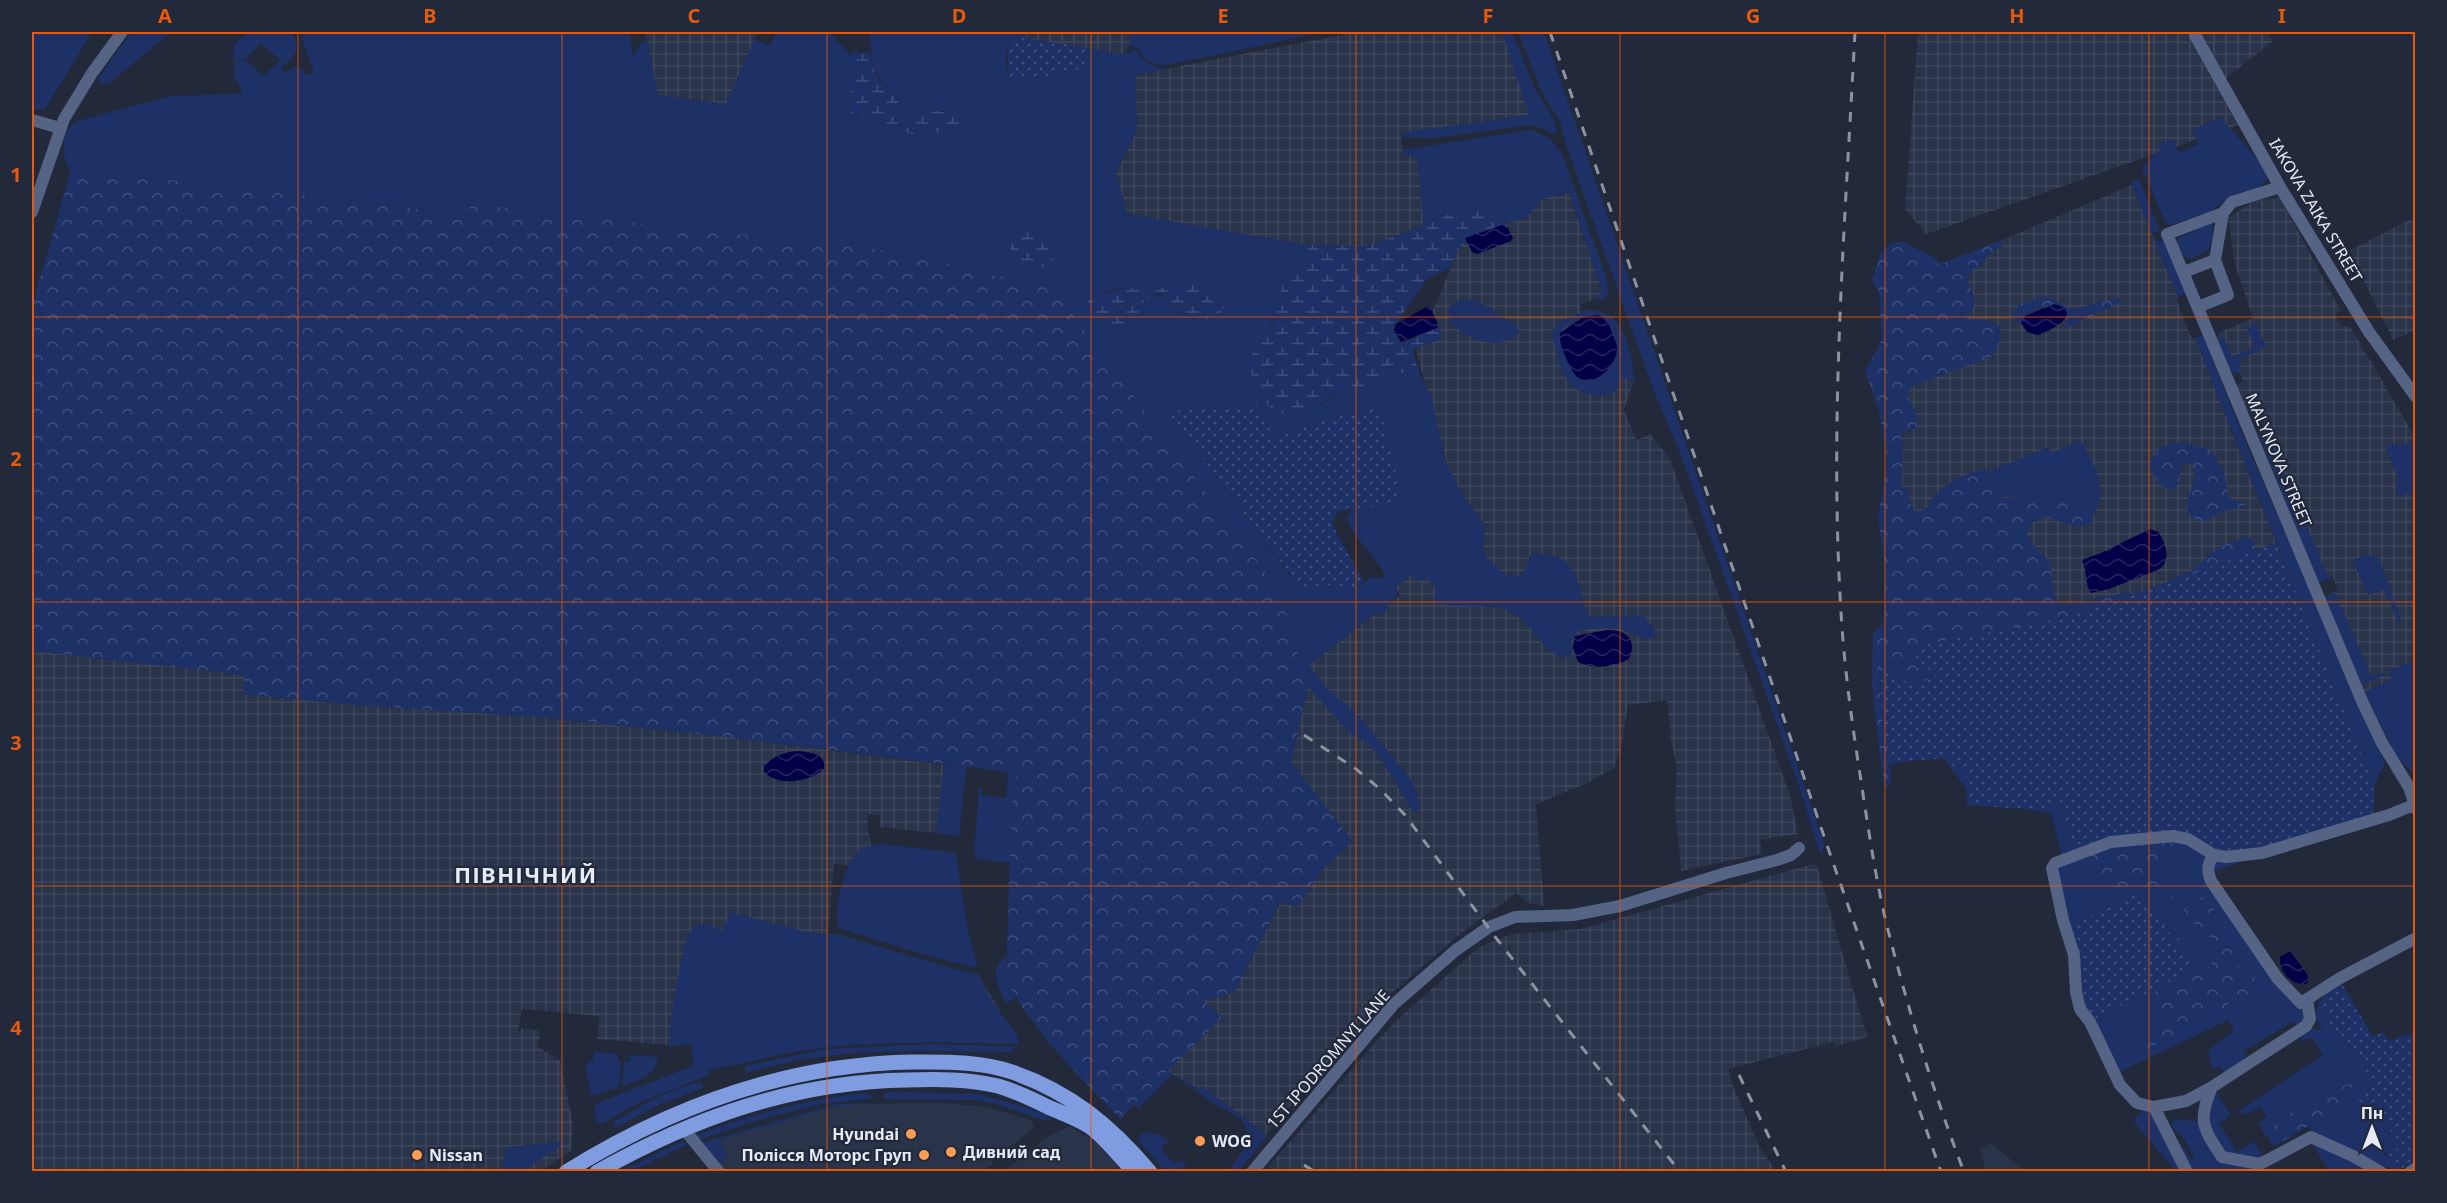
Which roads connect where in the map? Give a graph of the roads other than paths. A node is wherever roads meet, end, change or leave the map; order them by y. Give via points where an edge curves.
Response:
1 (122, 32) edge
2 (2196, 35) dead end
3 (32, 120) edge
4 (60, 128) junction
5 (2280, 187) junction
6 (32, 213) edge
7 (2223, 213) junction
8 (2215, 260) junction
9 (2184, 272) junction
10 (2198, 307) junction
11 (2415, 397) edge
12 (2401, 773) junction
13 (2415, 783) edge
14 (2415, 806) edge
15 (1799, 848) dead end
16 (2214, 855) junction
17 (2415, 938) edge
18 (2304, 1001) junction
19 (2212, 1087) junction
20 (2154, 1107) junction
21 (683, 1128) junction
22 (2259, 1168) edge
23 (2415, 1168) edge
24 (566, 1172) edge
25 (597, 1172) edge
26 (719, 1172) edge
27 (1134, 1172) edge
28 (1150, 1172) edge
29 (1252, 1172) edge
30 (2187, 1172) edge
31 (2381, 1172) edge
32 (2410, 1172) edge

1 - 4 street via 80,91
2 - 5 street, IAKOVA ZAIKA STREET
3 - 4 street
4 - 6 street
5 - 7 street, MALYNOVA STREET via 2232,202
5 - 11 street, IAKOVA ZAIKA STREET via 2369,332
7 - 8 street
7 - 9 street, MALYNOVA STREET via 2167,234
8 - 9 street
8 - 10 street via 2228,295
9 - 10 street, MALYNOVA STREET
10 - 12 street, MALYNOVA STREET via 2362,701
12 - 13 street
12 - 14 street, MALYNOVA STREET
14 - 16 street via 2262,852
15 - 29 street, 1ST IPODROMNYI LANE via 1777,860 1620,906 1573,915 1515,917 1489,927 1394,1004
16 - 18 street via 2208,864 2211,881 2278,978
16 - 20 street via 2188,839 2173,836 2111,842 2055,863 2051,873 2074,955 2080,1009 2120,1085 2137,1103
17 - 18 street
18 - 19 street via 2310,1019 2306,1026
19 - 20 street via 2186,1101
19 - 22 street via 2204,1129 2222,1156
20 - 30 street
21 - 25 main road
21 - 26 street
21 - 27 main road via 746,1106 833,1085 957,1080 1000,1087 1075,1118 1099,1135
22 - 31 street via 2311,1137
23 - 32 street
24 - 28 main road via 652,1123 746,1088 842,1066 933,1062 1010,1071 1038,1082 1095,1116 1117,1134

